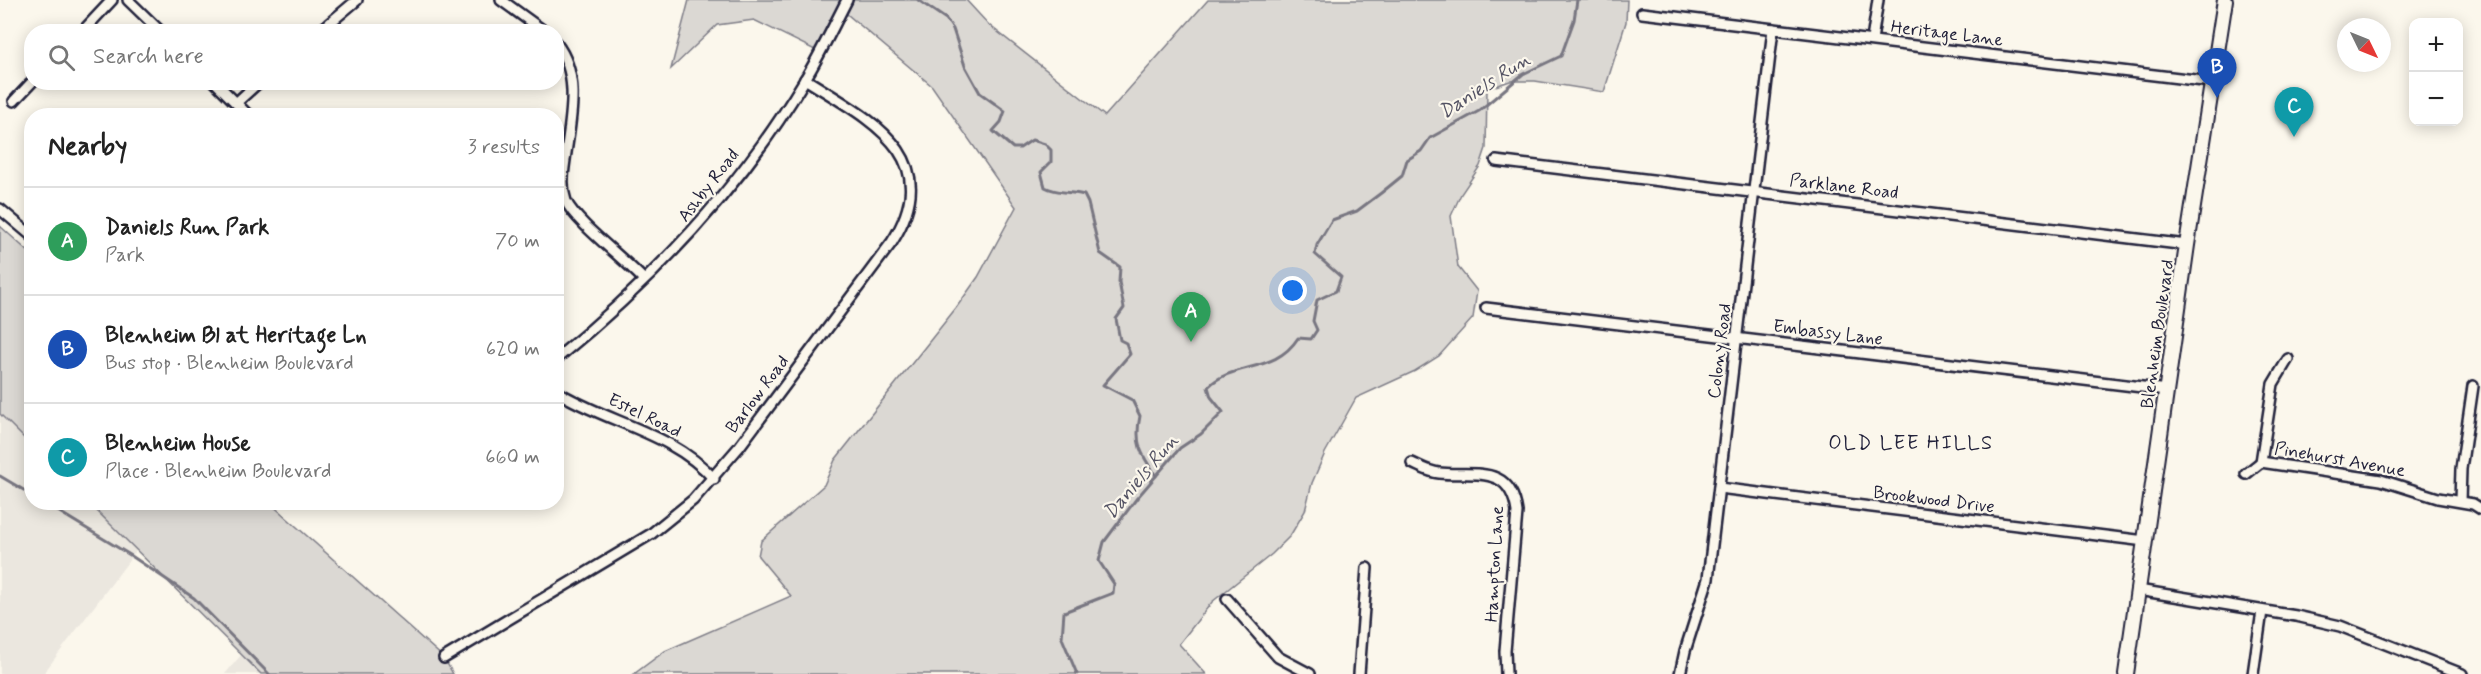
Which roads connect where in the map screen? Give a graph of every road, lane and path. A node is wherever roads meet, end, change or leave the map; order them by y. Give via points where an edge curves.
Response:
1 (112, 0) edge
2 (128, 0) edge
3 (357, 0) edge
4 (501, 0) edge
5 (846, 0) edge
6 (1878, 0) edge
7 (2225, 0) edge
8 (1642, 14) dead end
9 (90, 24) edge
10 (153, 24) edge
11 (328, 24) edge
12 (534, 24) edge
13 (1773, 29) junction
14 (1872, 40) junction
15 (564, 57) edge
16 (805, 79) junction
17 (2212, 82) junction
18 (24, 90) edge
19 (222, 90) edge
20 (250, 90) edge
21 (14, 101) dead end
22 (236, 103) junction
23 (241, 108) edge
24 (1496, 161) dead end
25 (564, 166) edge
26 (564, 191) edge
27 (1754, 192) junction
28 (0, 209) edge
29 (24, 229) edge
30 (2187, 245) junction
31 (644, 280) junction
32 (1486, 308) dead end
33 (1737, 338) junction
34 (564, 353) edge
35 (2288, 358) dead end
36 (2473, 386) dead end
37 (2167, 390) junction
38 (564, 395) edge
39 (2261, 462) junction
40 (1412, 463) dead end
41 (2246, 474) dead end
42 (714, 479) junction
43 (1719, 488) junction
44 (2460, 501) junction
45 (2481, 509) edge
46 (2145, 541) junction
47 (1367, 568) dead end
48 (2138, 590) junction
49 (1227, 599) dead end
50 (2262, 611) junction
51 (444, 658) dead end
52 (2457, 673) edge
53 (1310, 674) edge
54 (1359, 674) edge
55 (1506, 674) edge
56 (1680, 674) edge
57 (2126, 674) edge
58 (2253, 674) edge

1 - 9 street
2 - 10 street
3 - 11 street
4 - 12 street
5 - 16 street, Ashby Road
6 - 14 street
7 - 17 main road, Blenheim Boulevard
8 - 13 street, Heritage Lane
13 - 14 street, Heritage Lane
13 - 27 street, Colony Road
14 - 17 street, Heritage Lane
15 - 25 street via 573,98
16 - 31 street, Ashby Road via 722,197 682,244
16 - 42 street, Barlow Road via 875,124 894,141 908,175 907,212 892,243
17 - 30 main road, Blenheim Boulevard
18 - 21 street
19 - 22 street
20 - 22 street
22 - 23 street
24 - 27 street, Parklane Road
26 - 31 street via 578,218
27 - 30 street, Parklane Road
27 - 33 street, Colony Road
28 - 29 street
30 - 37 main road, Blenheim Boulevard
31 - 34 street, Ashby Road
32 - 33 street, Embassy Lane
33 - 37 street, Embassy Lane
33 - 43 street, Colony Road
35 - 39 street via 2273,384
36 - 44 street
37 - 46 main road, Blenheim Boulevard
38 - 42 street, Estel Road via 676,448 695,459
39 - 41 street
39 - 44 street, Pinehurst Avenue via 2381,480
40 - 55 street, Hampton Lane via 1441,474 1488,474 1513,497 1517,512
42 - 51 street, Barlow Road via 660,528
43 - 46 street, Brookwood Drive
43 - 56 street, Colony Road via 1707,579
44 - 45 street, Pinehurst Avenue
46 - 48 main road, Blenheim Boulevard
47 - 54 street
48 - 50 street
48 - 57 main road, Blenheim Boulevard
49 - 53 street via 1278,657
50 - 52 street via 2340,626
50 - 58 street

